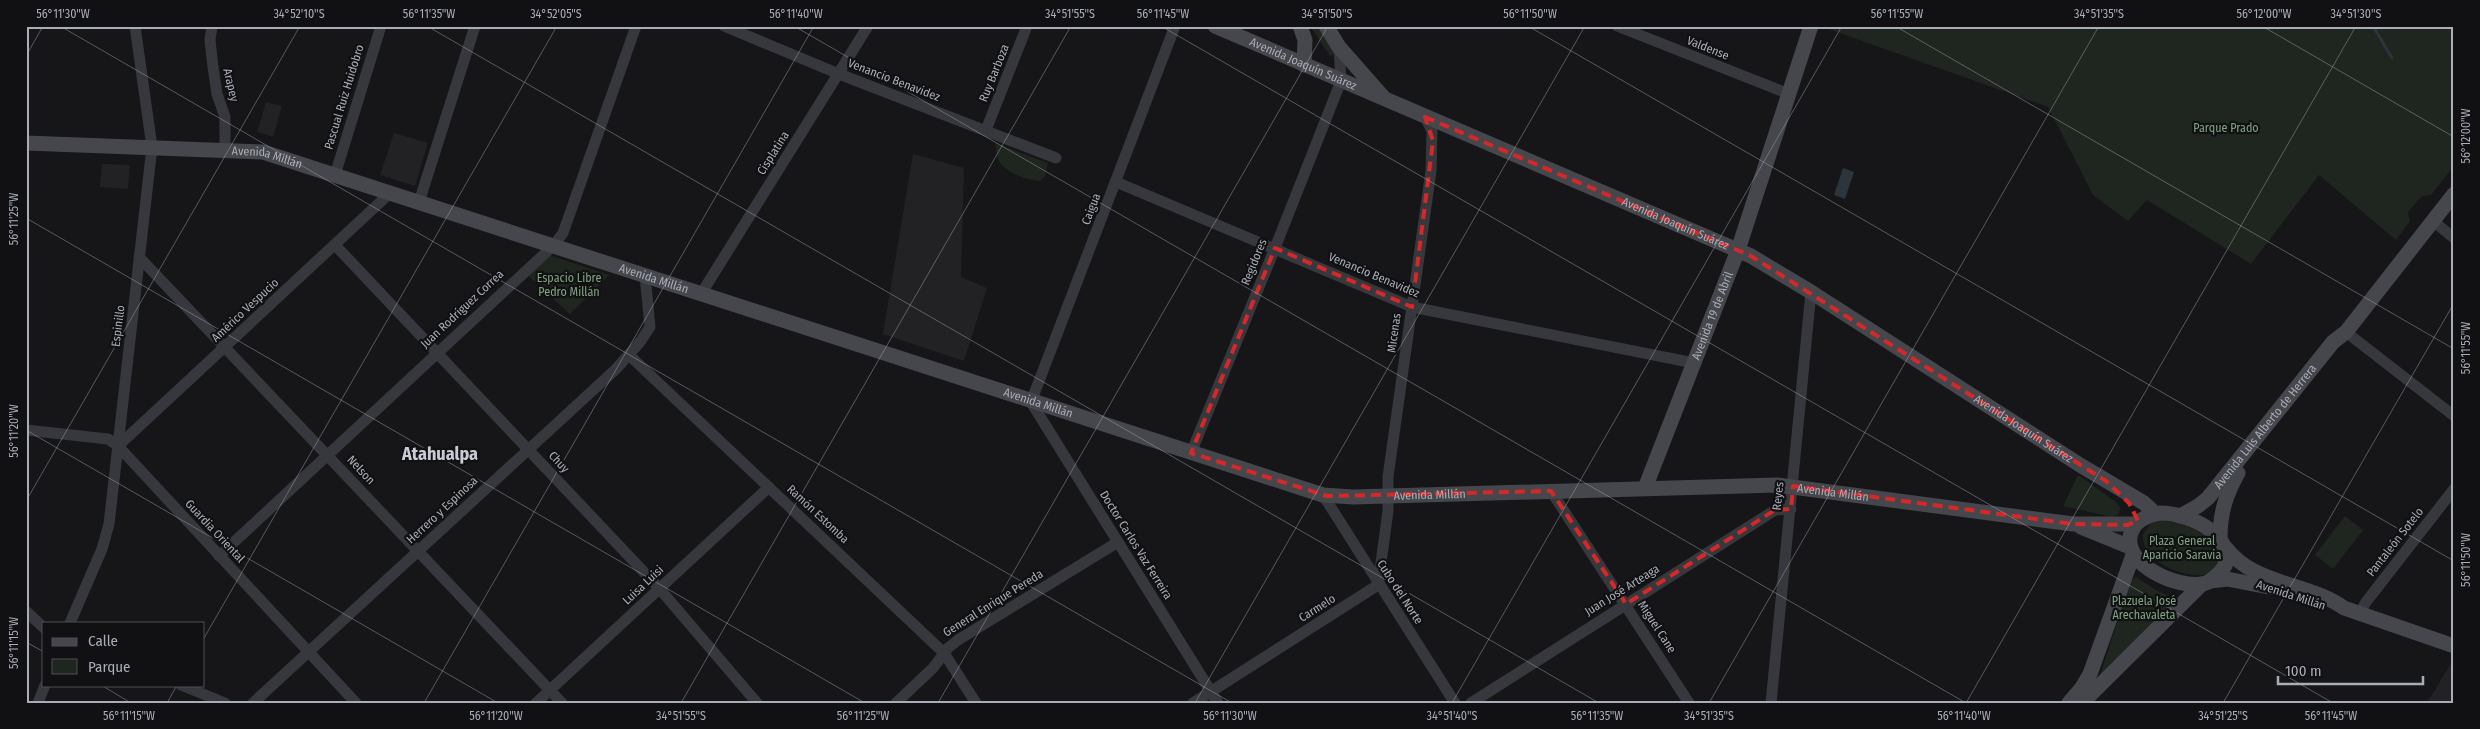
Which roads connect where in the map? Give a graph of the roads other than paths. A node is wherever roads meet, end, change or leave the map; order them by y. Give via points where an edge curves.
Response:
1 (135, 26) edge
2 (212, 26) edge
3 (381, 26) edge
4 (475, 26) edge
5 (636, 26) edge
6 (724, 26) edge
7 (868, 26) edge
8 (1027, 26) edge
9 (1175, 26) edge
10 (1214, 26) edge
11 (1300, 26) edge
12 (1326, 26) edge
13 (1617, 26) edge
14 (1811, 26) edge
15 (1339, 47) junction
16 (1304, 65) junction
17 (839, 74) junction
18 (1341, 81) junction
19 (1789, 94) junction
20 (1386, 100) junction
21 (1425, 117) junction
22 (986, 130) junction
23 (27, 147) edge
24 (152, 147) junction
25 (226, 149) junction
26 (1056, 158) dead end
27 (335, 175) junction
28 (1116, 182) junction
29 (390, 193) junction
30 (2454, 194) edge
31 (419, 202) junction
32 (2433, 221) junction
33 (2454, 238) edge
34 (335, 245) junction
35 (554, 245) junction
36 (1276, 248) junction
37 (1738, 250) junction
38 (139, 257) junction
39 (645, 275) junction
40 (1812, 292) junction
41 (701, 294) junction
42 (1412, 307) junction
43 (2346, 332) junction
44 (226, 346) junction
45 (436, 353) junction
46 (630, 355) junction
47 (1694, 363) junction
48 (1031, 402) junction
49 (2454, 416) edge
50 (26, 430) edge
51 (118, 446) junction
52 (528, 450) junction
53 (1191, 453) junction
54 (327, 455) junction
55 (2106, 481) junction
56 (1793, 486) junction
57 (770, 487) junction
58 (1645, 488) junction
59 (2454, 489) edge
60 (1551, 491) junction
61 (1323, 495) junction
62 (1388, 496) junction
63 (1791, 509) junction
64 (2156, 514) junction
65 (2180, 516) junction
66 (2137, 522) junction
67 (2073, 524) junction
68 (1118, 542) junction
69 (2223, 543) junction
70 (419, 551) junction
71 (2131, 551) junction
72 (219, 556) junction
73 (2206, 583) junction
74 (1378, 585) junction
75 (659, 588) junction
76 (1626, 604) junction
77 (2344, 608) junction
78 (26, 610) edge
79 (2359, 614) junction
80 (70, 622) edge
81 (2109, 623) junction
82 (42, 626) edge
83 (2454, 646) edge
84 (310, 651) junction
85 (944, 653) junction
86 (2102, 684) junction
87 (45, 686) edge
88 (183, 686) edge
89 (550, 690) junction
90 (1211, 691) junction
91 (38, 703) edge
92 (225, 703) edge
93 (253, 703) edge
94 (356, 703) edge
95 (536, 703) edge
96 (562, 703) edge
97 (757, 703) edge
98 (896, 703) edge
99 (976, 703) edge
100 (1193, 703) edge
101 (1218, 703) edge
102 (1455, 703) edge
103 (1471, 703) edge
104 (1689, 703) edge
105 (1771, 703) edge
106 (2068, 703) edge
107 (2082, 703) edge

1 - 24 street, Espinillo
2 - 25 street, Arapey via 212,67 225,117
3 - 27 street, Pascual Ruiz Huidobro
4 - 31 street
5 - 35 street, Juan Rodríguez Correa via 563,233
6 - 17 street, Venancio Benavidez
7 - 17 street, Cisplatina
8 - 22 street, Ruy Barboza
9 - 28 street, Caigua
10 - 16 main road, Avenida Joaquín Suárez
11 - 16 main road via 1305,40
12 - 15 main road
13 - 19 street, Valdense
14 - 19 main road, Avenida 19 de Abril
15 - 18 street
15 - 20 main road
16 - 18 main road, Avenida Joaquín Suárez
17 - 22 street, Venancio Benavidez
17 - 41 street, Cisplatina
18 - 20 main road, Avenida Joaquín Suárez
18 - 36 street, Regidores
19 - 37 main road, Avenida 19 de Abril
20 - 21 main road, Avenida Joaquín Suárez
21 - 37 main road, Avenida Joaquín Suárez
21 - 42 street, Micenas via 1433,141
22 - 26 street, Venancio Benavidez
23 - 24 main road, Avenida Millán
24 - 25 main road, Avenida Millán
24 - 38 street, Espinillo
25 - 27 main road, Avenida Millán via 263,152
27 - 29 main road, Avenida Millán
28 - 36 street, Venancio Benavidez
28 - 48 street, Caigua
29 - 31 main road, Avenida Millán
29 - 34 street, Américo Vespucio
30 - 32 main road, Avenida Luis Alberto de Herrera
31 - 35 main road, Avenida Millán
32 - 33 street
32 - 43 main road, Avenida Luis Alberto de Herrera
34 - 44 street, Américo Vespucio
34 - 45 street, Chuy
35 - 39 main road, Avenida Millán
35 - 45 street, Juan Rodríguez Correa
36 - 42 street, Venancio Benavidez
36 - 53 street, Regidores
37 - 40 main road, Avenida Joaquín Suárez
37 - 47 main road, Avenida 19 de Abril
38 - 44 street, Nelson
38 - 51 street, Espinillo
39 - 41 main road, Avenida Millán
39 - 46 street, Herrero y Espinosa via 650,327
40 - 55 main road, Avenida Joaquín Suárez
40 - 56 street, Reyes
41 - 48 main road, Avenida Millán
42 - 47 street, Venancio Benavidez
42 - 62 street, Micenas via 1388,476
43 - 49 street
43 - 65 main road, Avenida Luis Alberto de Herrera via 2332,342 2208,498
43 - 69 main road, Avenida Luis Alberto de Herrera via 2338,347 2235,478 2222,512
44 - 51 street, Américo Vespucio
44 - 54 street, Nelson
45 - 52 street, Chuy
45 - 54 street, Juan Rodríguez Correa
46 - 52 street, Herrero y Espinosa
46 - 57 street, Ramón Estomba
47 - 58 main road, Avenida 19 de Abril
48 - 53 main road, Avenida Millán
48 - 68 street, Doctor Carlos Vaz Ferreira
50 - 51 street, Guardia Oriental via 108,439
51 - 72 street, Guardia Oriental
51 - 80 street, Espinillo via 106,535
52 - 70 street, Herrero y Espinosa
52 - 75 street, Chuy
53 - 61 main road, Avenida Millán
54 - 70 street, Nelson
54 - 72 street, Juan Rodríguez Correa
55 - 64 main road, Avenida Joaquín Suárez via 2144,503
55 - 66 main road, Avenida Joaquín Suárez via 2129,504
56 - 58 main road, Avenida Millán
56 - 63 street, Reyes
56 - 67 main road, Avenida Millán
57 - 75 street, Luisa Luisi
57 - 85 street, Ramón Estomba
58 - 60 main road, Avenida Millán
59 - 79 street, Pantaleón Sotelo
60 - 62 main road, Avenida Millán
60 - 76 street, Miguel Cane
61 - 62 main road, Avenida Millán
61 - 74 street, Cubo del Norte
62 - 74 street
63 - 76 street, Juan José Arteaga via 1775,510
63 - 105 street, Reyes
64 - 65 main road
64 - 66 main road
65 - 69 main road via 2206,527
66 - 67 main road, Avenida Millán
66 - 71 main road via 2131,535
67 - 71 main road, Avenida Millán
68 - 85 street, General Enrique Pereda via 958,640
68 - 90 street, Doctor Carlos Vaz Ferreira
69 - 73 main road via 2228,558 2225,566 2221,573
69 - 77 main road, Avenida Millán via 2248,569 2334,600
70 - 84 street, Herrero y Espinosa
70 - 89 street, Nelson
71 - 73 main road via 2145,567 2170,579 2182,583
71 - 81 main road
72 - 84 street, Guardia Oriental
73 - 77 main road, Avenida Millán via 2227,579 2255,583 2330,608
73 - 86 main road
74 - 90 street, Carmelo
74 - 102 street, Cubo del Norte
75 - 89 street, Luisa Luisi
75 - 97 street, Chuy
76 - 103 street, Juan José Arteaga
76 - 104 street, Miguel Cane
77 - 79 main road, Avenida Millán
78 - 82 street
79 - 83 main road, Avenida Millán
81 - 86 main road via 2107,646 2098,677
81 - 106 main road via 2090,674
84 - 93 street, Herrero y Espinosa
84 - 94 street, Guardia Oriental
85 - 98 street, General Enrique Pereda
85 - 99 street, Ramón Estomba
86 - 107 main road
87 - 91 street
88 - 92 street
89 - 95 street, Luisa Luisi
89 - 96 street, Nelson
90 - 100 street, Carmelo
90 - 101 street, Doctor Carlos Vaz Ferreira

